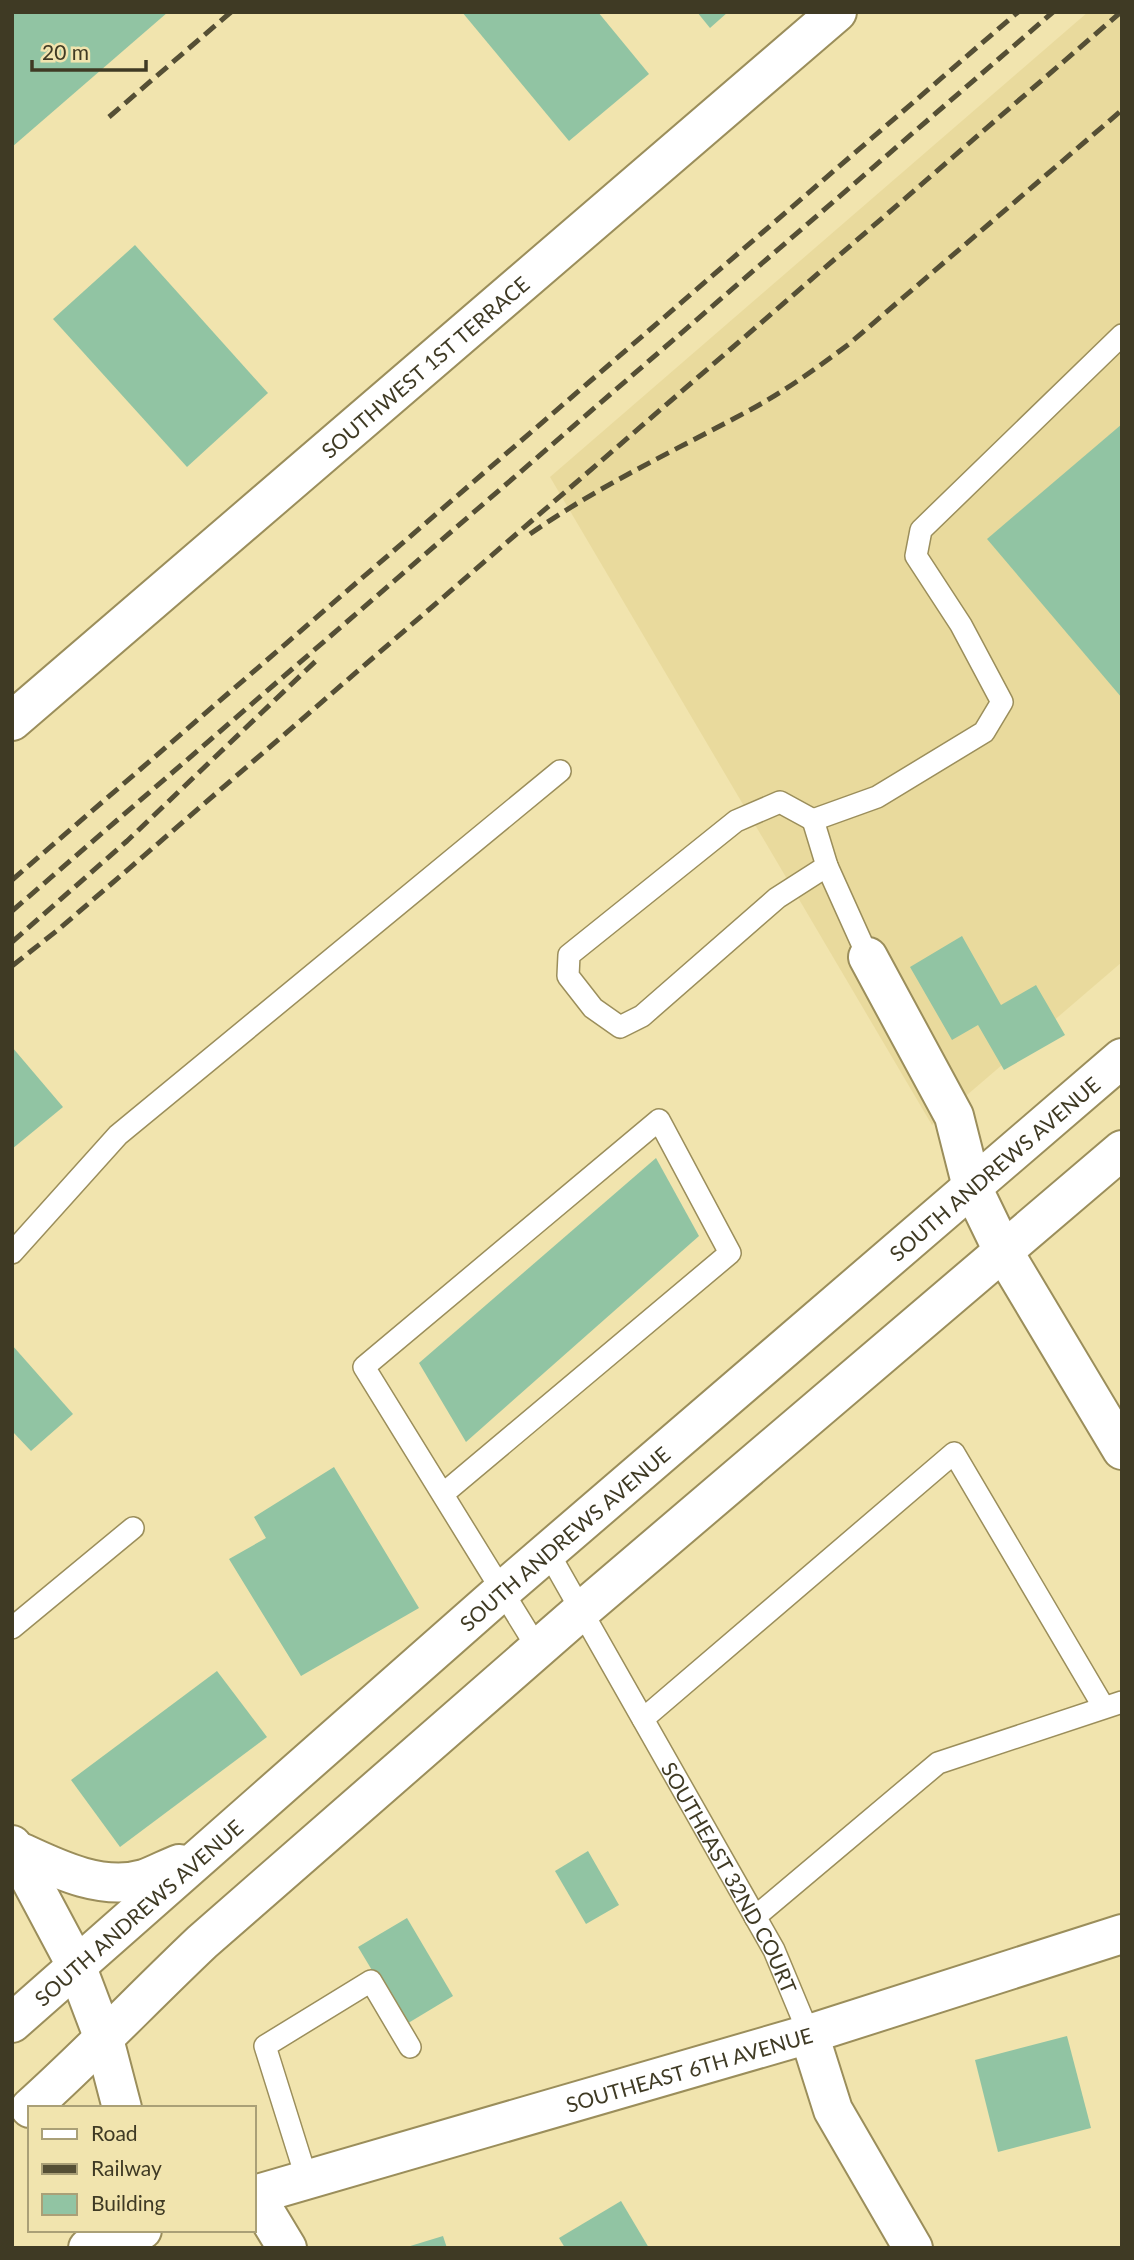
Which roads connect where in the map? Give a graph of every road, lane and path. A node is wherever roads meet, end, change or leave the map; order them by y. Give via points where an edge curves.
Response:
1 (837, 12) edge
2 (1122, 335) edge
3 (12, 722) edge
4 (560, 771) dead end
5 (813, 820) junction
6 (827, 866) junction
7 (868, 957) joint
8 (1122, 1058) edge
9 (1122, 1150) edge
10 (972, 1187) junction
11 (1003, 1251) junction
12 (12, 1253) edge
13 (1122, 1450) edge
14 (443, 1494) junction
15 (133, 1528) dead end
16 (548, 1552) junction
17 (502, 1591) junction
18 (581, 1611) junction
19 (12, 1628) edge
20 (538, 1649) junction
21 (1112, 1704) edge
22 (643, 1719) junction
23 (13, 1847) edge
24 (204, 1853) junction
25 (755, 1917) junction
26 (1122, 1934) edge
27 (76, 1965) junction
28 (12, 2023) edge
29 (809, 2034) junction
30 (104, 2039) junction
31 (410, 2047) dead end
32 (32, 2106) edge
33 (121, 2106) edge
34 (28, 2110) edge
35 (12, 2124) edge
36 (307, 2180) junction
37 (256, 2194) edge
38 (256, 2198) edge
39 (136, 2232) edge
40 (88, 2248) edge
41 (287, 2248) edge
42 (912, 2248) edge

1 - 3 street, SOUTHWEST 1ST TERRACE
2 - 5 lane via 921,530 916,556 961,625 1002,702 984,732 877,797
4 - 12 lane via 118,1135
5 - 6 lane
5 - 6 lane via 780,802 736,821 569,955 568,976 593,1008 620,1027 642,1016 777,898
6 - 7 lane
7 - 10 street via 954,1116
8 - 10 street, SOUTH ANDREWS AVENUE
9 - 11 street
10 - 11 street
10 - 16 street, SOUTH ANDREWS AVENUE
11 - 13 street
11 - 18 street
14 - 14 lane via 364,1367 659,1120 730,1253
14 - 17 lane
15 - 19 lane
16 - 17 street, SOUTH ANDREWS AVENUE
16 - 18 lane, SOUTHEAST 32ND COURT
17 - 20 lane
17 - 24 street, SOUTH ANDREWS AVENUE
18 - 20 street
18 - 22 lane, SOUTHEAST 32ND COURT
20 - 30 street via 202,1942
21 - 22 lane via 954,1453
21 - 25 lane via 938,1763
22 - 25 lane, SOUTHEAST 32ND COURT
23 - 24 street via 53,1867 116,1883 144,1879
23 - 27 street
24 - 27 street, SOUTH ANDREWS AVENUE
25 - 29 lane, SOUTHEAST 32ND COURT
26 - 29 street, SOUTHEAST 6TH AVENUE
27 - 28 street, SOUTH ANDREWS AVENUE
27 - 30 street
29 - 36 street, SOUTHEAST 6TH AVENUE
29 - 42 street, SOUTHEAST 32ND COURT via 832,2110
30 - 32 street
30 - 33 street
31 - 36 lane via 371,1981 265,2046
34 - 35 street
36 - 37 street, SOUTHEAST 6TH AVENUE
38 - 41 street
39 - 40 street

